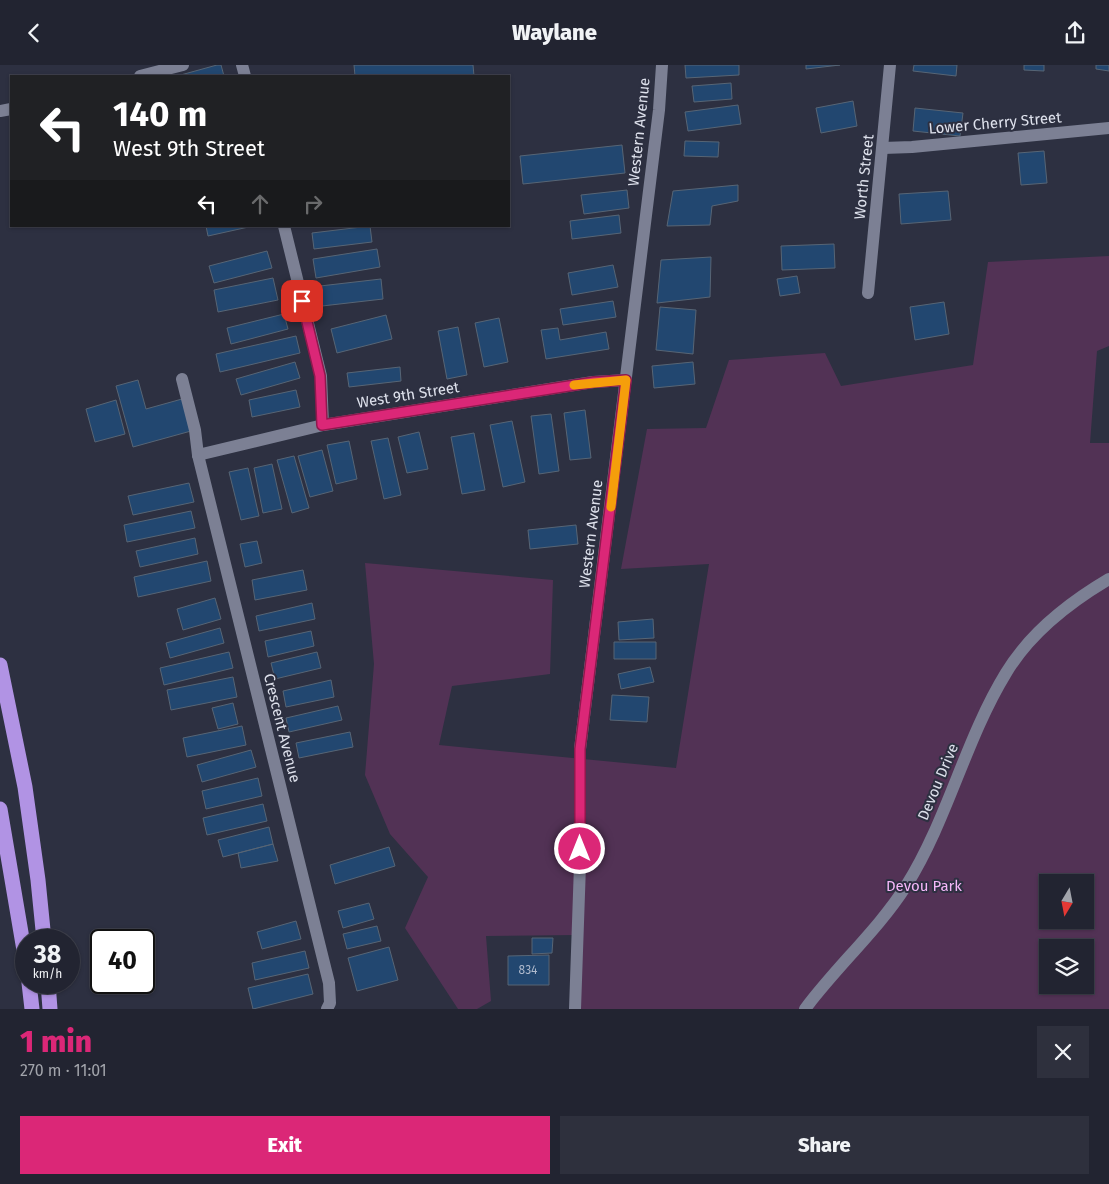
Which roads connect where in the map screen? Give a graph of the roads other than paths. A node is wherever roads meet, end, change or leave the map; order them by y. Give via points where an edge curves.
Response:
1 (183, 65) edge
2 (662, 65) edge
3 (890, 65) edge
4 (144, 75) edge
5 (1109, 128) edge
6 (883, 147) junction
7 (284, 227) edge
8 (868, 293) dead end
9 (182, 379) dead end
10 (626, 380) junction
11 (322, 425) junction
12 (198, 455) junction
13 (1109, 579) edge
14 (0, 665) edge
15 (0, 809) edge
16 (20, 929) edge
17 (43, 929) edge
18 (30, 994) edge
19 (49, 994) edge
20 (32, 1009) edge
21 (50, 1009) edge
22 (327, 1009) edge
23 (575, 1009) edge
24 (805, 1009) edge

1 - 4 street
2 - 10 street, Western Avenue
3 - 6 street, Worth Street
5 - 6 street, Lower Cherry Street
6 - 8 street, Worth Street
7 - 11 street via 320,376
9 - 12 street, Crescent Avenue
10 - 11 street, West 9th Street via 594,382
10 - 23 street, Western Avenue via 580,749
11 - 12 street, West 9th Street
12 - 22 street, Crescent Avenue via 329,983 330,1003
13 - 24 street, Devou Drive via 1066,607 1038,632 1007,671 984,712 934,832 906,886
14 - 17 highway via 24,787
15 - 16 highway
18 - 20 highway
19 - 21 highway

